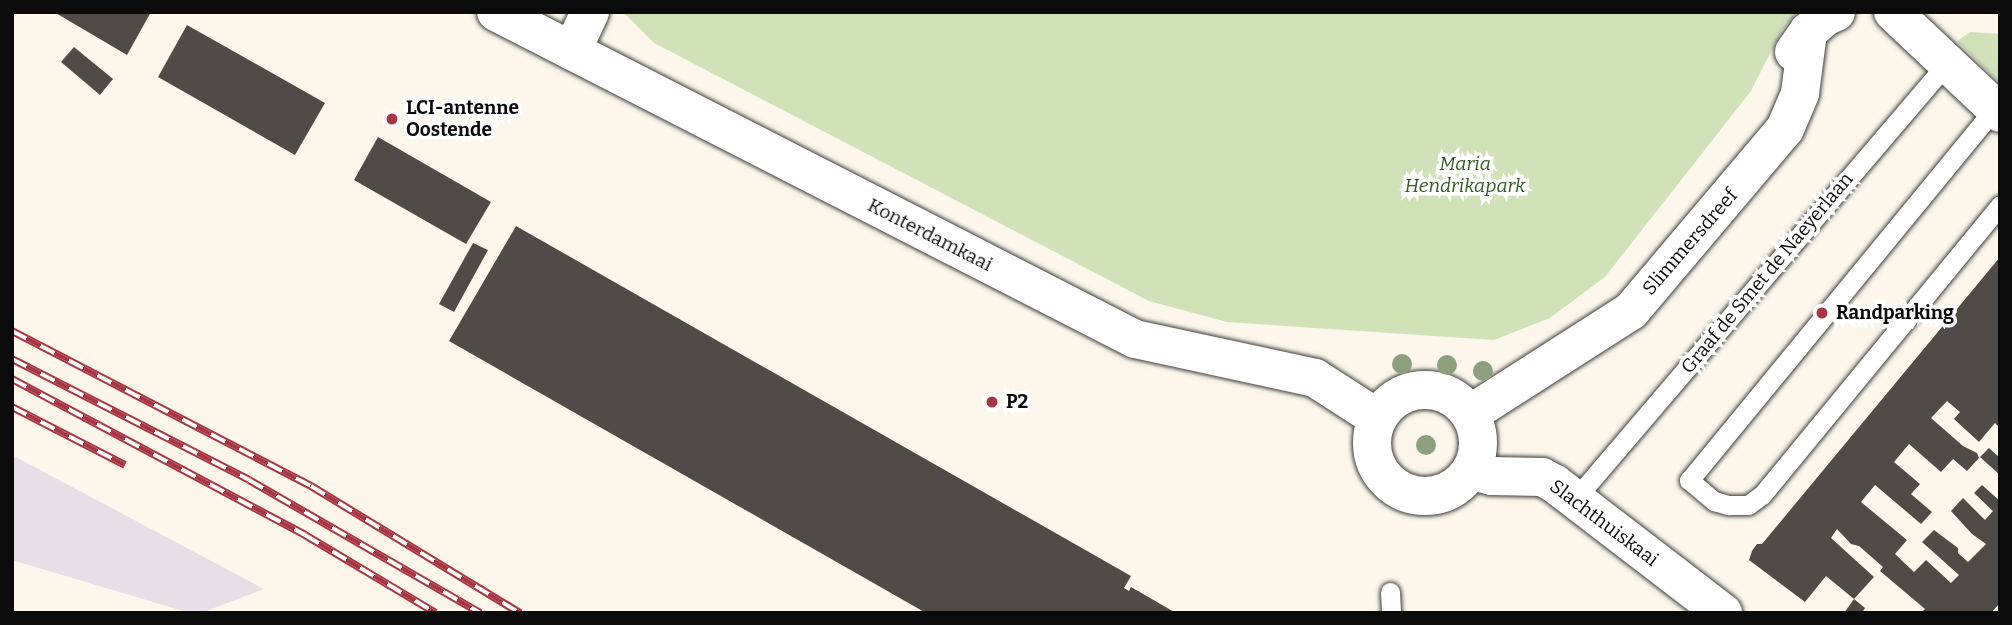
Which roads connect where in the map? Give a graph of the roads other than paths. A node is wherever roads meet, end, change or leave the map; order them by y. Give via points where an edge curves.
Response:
1 (496, 12) edge
2 (590, 12) edge
3 (1893, 12) edge
4 (1822, 22) edge
5 (572, 51) junction
6 (1948, 62) junction
7 (1997, 110) edge
8 (2000, 205) edge
9 (1470, 414) junction
10 (1377, 418) junction
11 (1471, 471) junction
12 (1587, 485) dead end
13 (1390, 592) dead end
14 (1391, 613) edge
15 (1723, 613) edge

1 - 5 street, Konterdamkaai
2 - 5 street
3 - 6 street
4 - 9 street, Slimmersdreef via 1786,64 1758,163 1631,311
5 - 10 street, Konterdamkaai via 1135,339 1315,378
6 - 7 street
6 - 12 lane, Graaf de Smet de Naeyerlaan
7 - 8 lane via 1689,480 1714,501 1728,505 1748,505 1762,495
9 - 10 street via 1446,393 1431,390 1399,396
9 - 11 street via 1478,436
10 - 11 street via 1371,438 1373,458 1383,477 1398,490 1438,495 1457,486
11 - 15 street, Slachthuiskaai via 1542,477
13 - 14 lane

